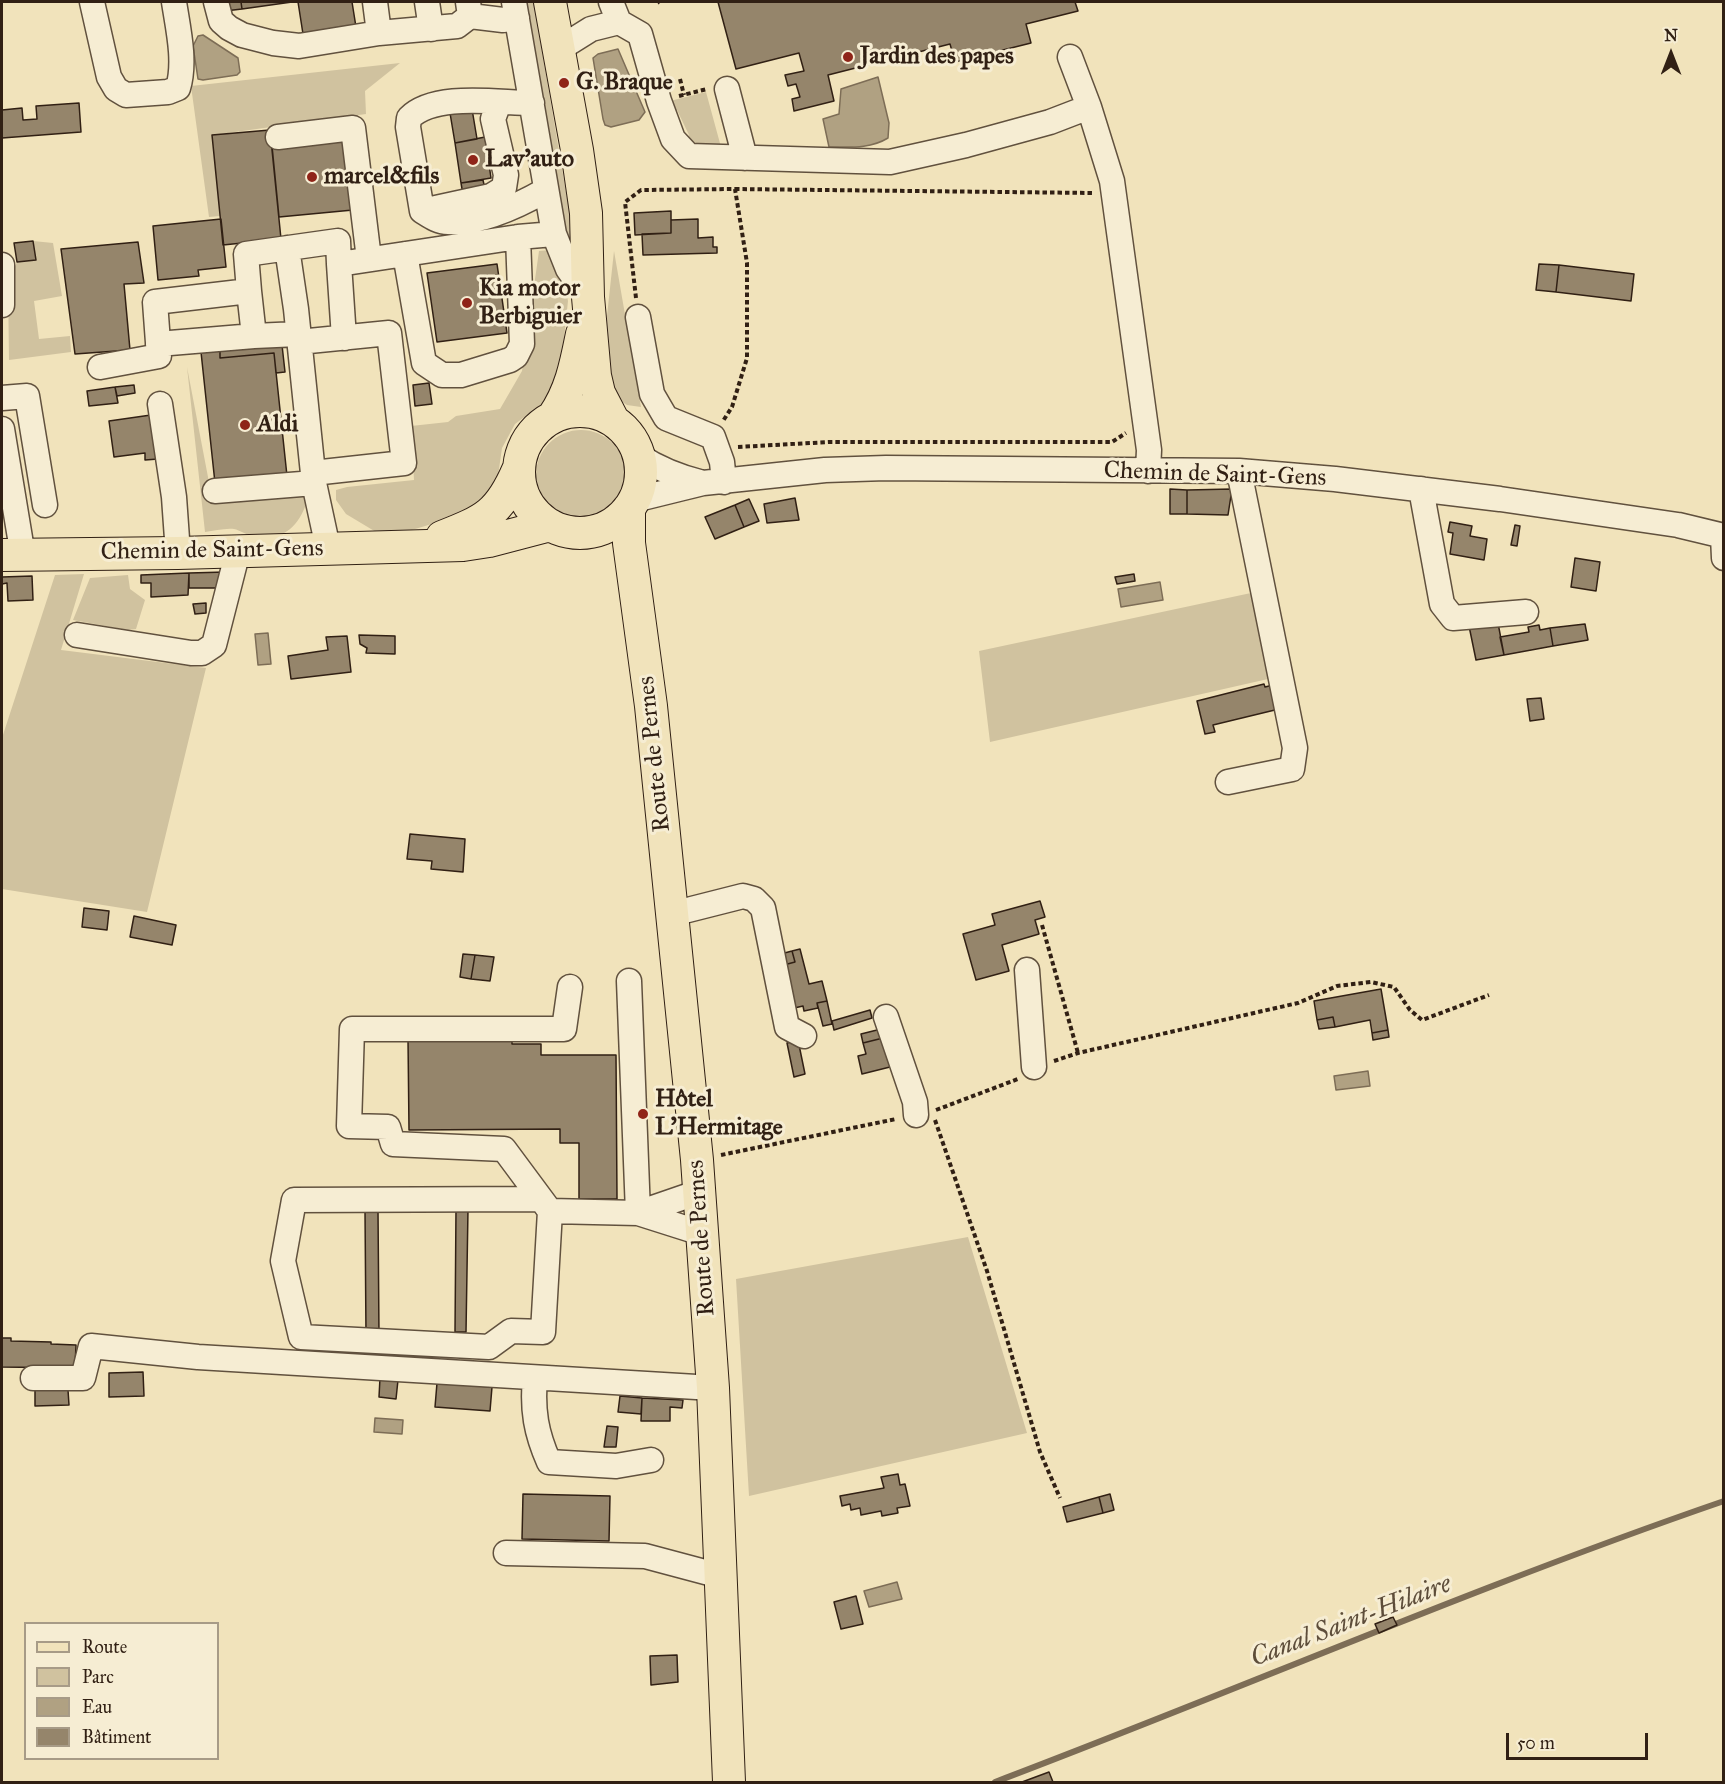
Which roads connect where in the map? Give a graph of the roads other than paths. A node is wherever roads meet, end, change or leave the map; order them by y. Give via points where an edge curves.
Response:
1 (92, 2) edge
2 (174, 2) edge
3 (216, 2) edge
4 (375, 2) edge
5 (426, 2) edge
6 (550, 2) edge
7 (469, 9) edge
8 (516, 10) edge
9 (615, 12) edge
10 (431, 29) junction
11 (380, 33) junction
12 (559, 49) junction
13 (1070, 57) dead end
14 (727, 89) road end
15 (499, 103) junction
16 (532, 103) junction
17 (1089, 107) junction
18 (278, 137) dead end
19 (745, 158) junction
20 (546, 190) junction
21 (422, 211) junction
22 (554, 234) junction
23 (518, 237) junction
24 (287, 248) junction
25 (405, 254) junction
26 (369, 259) junction
27 (339, 264) junction
28 (2, 265) edge
29 (249, 291) junction
30 (588, 297) junction
31 (2, 305) edge
32 (638, 317) road end
33 (254, 336) junction
34 (299, 338) junction
35 (344, 338) junction
36 (158, 344) junction
37 (99, 367) dead end
38 (2, 398) edge
39 (160, 404) dead end
40 (553, 417) junction
41 (612, 420) junction
42 (2, 429) edge
43 (639, 456) junction
44 (518, 470) junction
45 (1148, 471) junction
46 (1239, 471) junction
47 (314, 478) junction
48 (714, 483) junction
49 (1421, 489) junction
50 (215, 491) dead end
51 (632, 504) junction
52 (45, 505) dead end
53 (550, 525) junction
54 (584, 532) junction
55 (1723, 543) edge
56 (422, 544) junction
57 (328, 548) junction
58 (238, 551) junction
59 (178, 553) junction
60 (12, 555) edge
61 (635, 589) junction
62 (1526, 612) dead end
63 (77, 635) dead end
64 (1228, 782) dead end
65 (672, 914) junction
66 (1027, 970) dead end
67 (629, 981) dead end
68 (570, 987) dead end
69 (886, 1017) dead end
70 (804, 1036) dead end
71 (1034, 1067) road end
72 (916, 1115) road end
73 (699, 1192) junction
74 (546, 1205) junction
75 (638, 1213) junction
76 (701, 1233) junction
77 (33, 1378) dead end
78 (535, 1378) junction
79 (713, 1388) junction
80 (651, 1460) dead end
81 (506, 1553) dead end
82 (720, 1576) junction
83 (729, 1782) edge

1 - 2 street via 109,77 116,89 126,95 168,93 178,88 179,33
3 - 11 street via 221,21 229,28 273,43 299,46
4 - 11 street
5 - 10 street
6 - 12 main road
7 - 8 street via 503,20
7 - 10 street via 457,26
8 - 16 street
9 - 12 street
9 - 19 street via 640,34 673,139 689,156
10 - 11 street
12 - 30 main road via 586,213
13 - 17 street
14 - 19 street
15 - 16 street
15 - 21 street via 493,119 507,175 504,188 491,196
15 - 21 street via 480,99 448,102 416,111 409,118
16 - 20 street
17 - 19 street via 1050,122 890,162
17 - 45 street via 1112,181 1149,450
18 - 26 street via 353,128
20 - 21 street via 526,202 480,218 447,222
20 - 22 street
22 - 23 street
22 - 30 street via 568,269
23 - 25 street
23 - 25 street via 522,344 510,360 461,375 442,375 424,363
24 - 27 street via 338,241
24 - 29 street via 246,254
24 - 34 street
25 - 26 street
26 - 27 street
27 - 35 street
28 - 31 street
29 - 33 street
29 - 36 street via 155,302
30 - 40 main road via 576,367 567,395
30 - 41 main road via 595,376
32 - 48 street via 652,394 666,418 716,444 722,462
33 - 34 street
33 - 36 street
34 - 35 street
34 - 47 street
35 - 47 street via 390,333 404,463
36 - 37 street via 159,356
38 - 52 street via 27,396
39 - 59 street
40 - 41 main road via 577,411
40 - 44 main road via 528,438
41 - 43 main road via 634,442
42 - 60 street
43 - 48 street, Chemin de Saint-Gens via 676,476
43 - 51 main road via 641,479
44 - 53 main road via 523,496 539,518
44 - 56 main road, Chemin de Saint-Gens via 499,506 488,516
45 - 46 street, Chemin de Saint-Gens
45 - 48 street, Chemin de Saint-Gens via 886,468 825,470
46 - 49 street, Chemin de Saint-Gens
46 - 64 street via 1295,748 1292,769
47 - 50 street
47 - 57 street
48 - 51 street, Chemin de Saint-Gens
49 - 55 street, Chemin de Saint-Gens via 1678,525
49 - 62 street via 1442,604 1452,618
51 - 54 main road via 609,525
51 - 61 main road, Route de Pernes via 629,543
53 - 54 main road
53 - 56 main road, Chemin de Saint-Gens via 463,545
54 - 61 main road, Route de Pernes via 615,562
56 - 57 main road, Chemin de Saint-Gens
57 - 58 main road, Chemin de Saint-Gens
58 - 59 main road, Chemin de Saint-Gens
58 - 63 street via 214,645 202,653
59 - 60 main road, Chemin de Saint-Gens
61 - 65 main road, Route de Pernes
65 - 70 street via 743,896 754,899 763,908 787,1026
65 - 73 main road, Route de Pernes
66 - 71 street
67 - 75 street
68 - 74 street via 564,1029 352,1029 349,1126 388,1127 393,1144 504,1149
69 - 72 street
73 - 75 street
73 - 76 main road, Route de Pernes
74 - 74 street via 543,1332 511,1331 489,1347 301,1337 283,1261 294,1200
74 - 75 street
75 - 76 street
76 - 79 main road, Route de Pernes
77 - 78 street via 83,1378 91,1346 198,1357
78 - 79 street
78 - 80 street via 533,1401 539,1440 549,1462 616,1466
79 - 82 main road, Route de Pernes
81 - 82 street via 645,1556
82 - 83 main road, Route de Pernes

